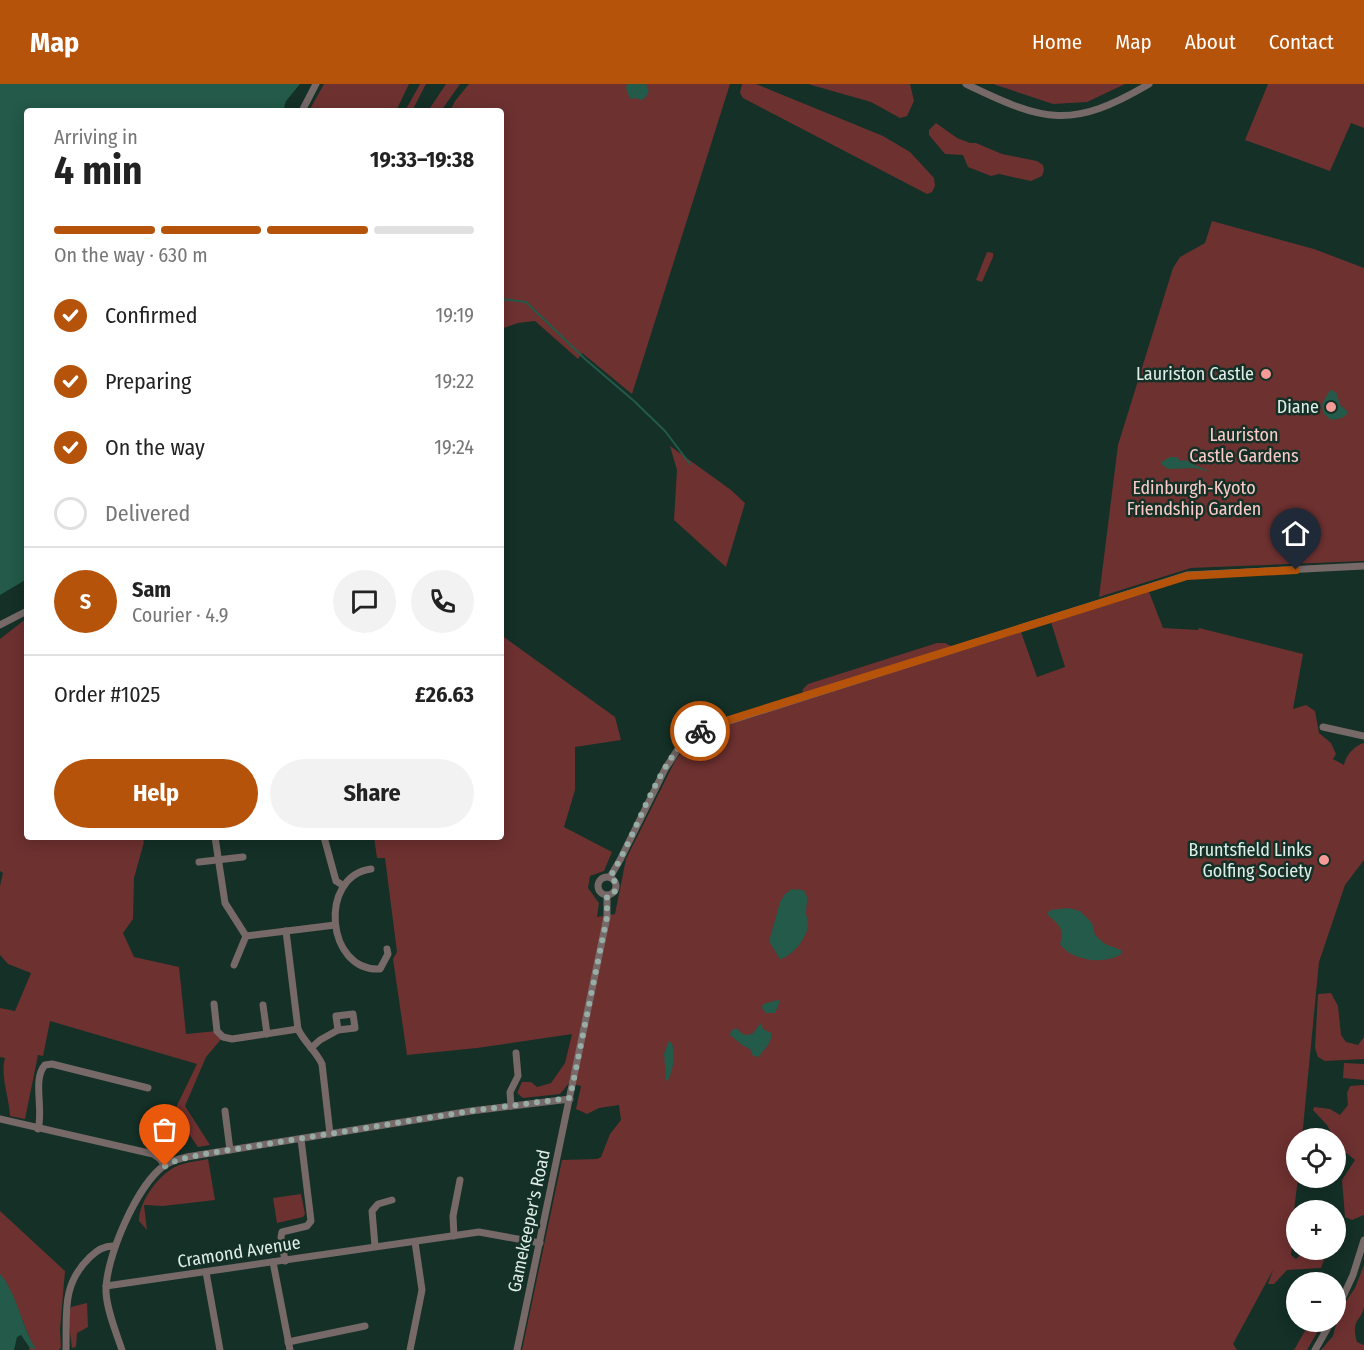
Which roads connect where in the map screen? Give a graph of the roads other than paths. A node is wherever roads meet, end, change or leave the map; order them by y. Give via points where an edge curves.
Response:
1 (316, 84) edge
2 (966, 84) edge
3 (1149, 84) edge
4 (304, 108) edge
5 (1364, 566) edge
6 (24, 612) edge
7 (0, 624) edge
8 (1323, 727) dead end
9 (1364, 736) edge
10 (215, 840) edge
11 (325, 840) edge
12 (243, 857) dead end
13 (218, 860) junction
14 (199, 862) dead end
15 (371, 869) dead end
16 (610, 877) junction
17 (344, 886) junction
18 (607, 896) junction
19 (335, 925) junction
20 (286, 932) junction
21 (246, 936) junction
22 (387, 948) dead end
23 (234, 965) dead end
24 (214, 1004) dead end
25 (263, 1005) dead end
26 (298, 1029) junction
27 (338, 1030) dead end
28 (267, 1035) junction
29 (311, 1048) junction
30 (516, 1053) dead end
31 (148, 1088) dead end
32 (570, 1098) junction
33 (511, 1106) junction
34 (225, 1111) dead end
35 (0, 1119) edge
36 (38, 1129) junction
37 (330, 1134) junction
38 (301, 1139) junction
39 (230, 1150) junction
40 (165, 1166) junction
41 (460, 1180) dead end
42 (392, 1200) dead end
43 (454, 1236) junction
44 (1364, 1240) edge
45 (415, 1242) junction
46 (540, 1243) junction
47 (115, 1246) junction
48 (375, 1246) junction
49 (285, 1261) junction
50 (273, 1262) junction
51 (206, 1272) junction
52 (106, 1286) junction
53 (1346, 1290) edge
54 (365, 1326) dead end
55 (1325, 1332) edge
56 (289, 1346) edge
57 (66, 1350) edge
58 (122, 1350) edge
59 (220, 1350) edge
60 (410, 1350) edge
61 (517, 1350) edge
62 (1315, 1350) edge

1 - 4 street
2 - 3 street via 1018,108 1057,116 1104,108
5 - 16 street via 1187,576 719,723 682,743
6 - 7 street
8 - 9 street via 1333,733
10 - 13 street
11 - 17 street via 336,881
12 - 13 street
13 - 14 street
13 - 21 street via 225,903
15 - 17 street via 358,873
16 - 18 street via 616,888
16 - 18 street via 601,879 597,885
17 - 19 street via 337,902
18 - 32 street, Gamekeeper's Road via 607,917
19 - 20 street
19 - 22 street via 339,942 350,957 367,968 380,969
20 - 21 street
20 - 26 street
21 - 23 street
24 - 28 street via 216,1031 223,1037
25 - 28 street
26 - 28 street
26 - 29 street
27 - 29 street
29 - 37 street via 322,1064
30 - 33 street via 518,1076 510,1092
31 - 36 street via 45,1065 39,1076
32 - 33 street
32 - 46 street, Gamekeeper's Road
33 - 37 street
34 - 39 street
35 - 36 street
36 - 40 street via 153,1154
37 - 38 street
38 - 39 street
38 - 49 street via 311,1221 307,1226 282,1232
39 - 40 street via 186,1157
40 - 47 street via 148,1181
41 - 43 street via 453,1216
42 - 48 street via 378,1204 372,1211
43 - 45 street, Cramond Avenue
43 - 46 street, Cramond Avenue via 488,1232
44 - 53 street
45 - 48 street, Cramond Avenue
45 - 60 street via 422,1290
46 - 61 street, Gamekeeper's Road
47 - 52 street
47 - 57 street via 103,1247 95,1253 71,1282
48 - 49 street, Cramond Avenue
49 - 50 street, Cramond Avenue
50 - 51 street, Cramond Avenue
50 - 56 street
51 - 52 street, Cramond Avenue
51 - 59 street
52 - 58 street
54 - 56 street
55 - 62 street

